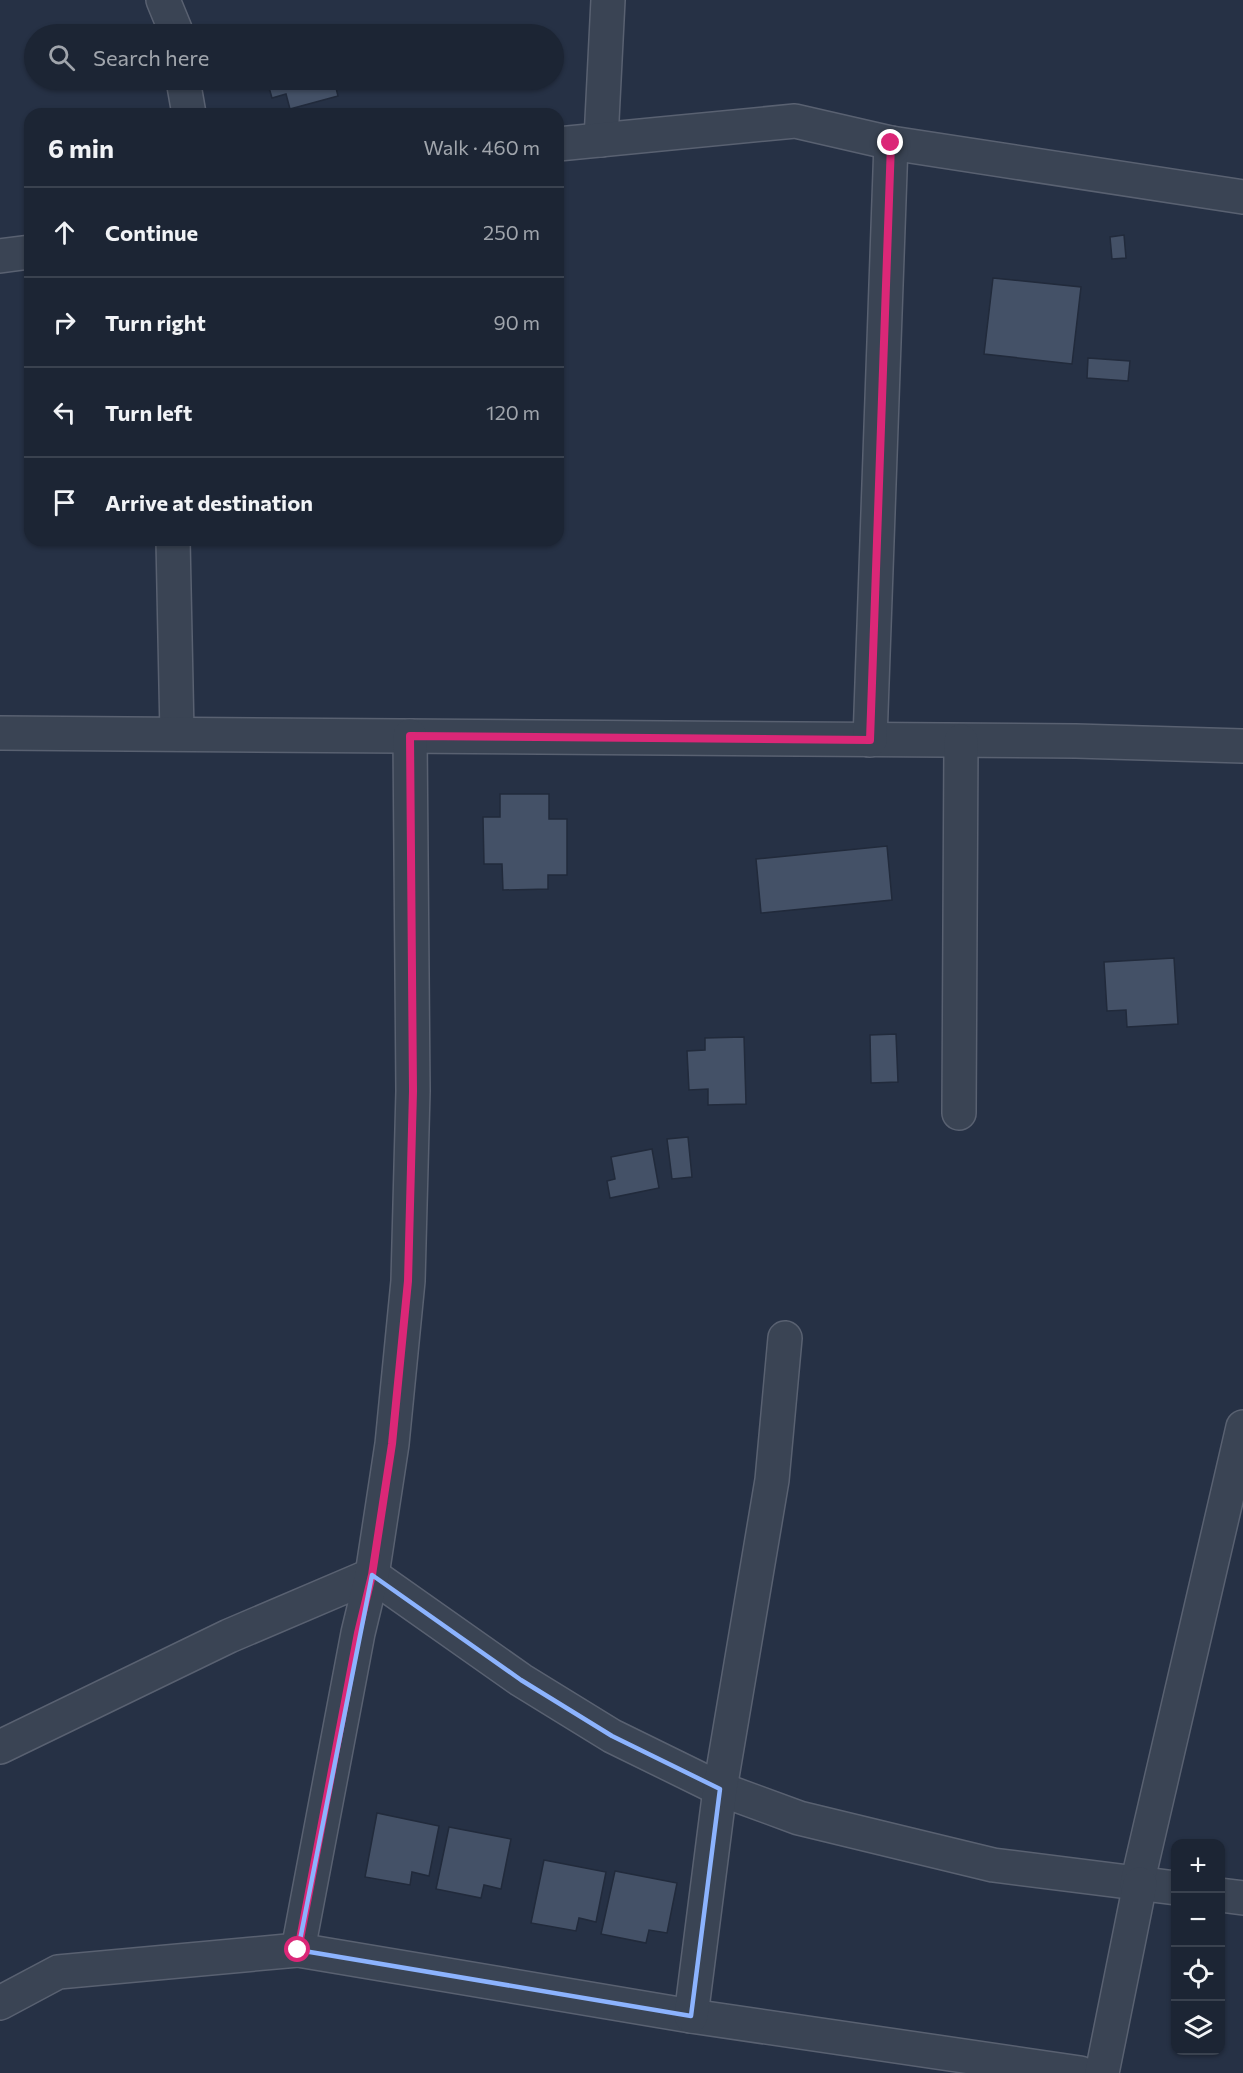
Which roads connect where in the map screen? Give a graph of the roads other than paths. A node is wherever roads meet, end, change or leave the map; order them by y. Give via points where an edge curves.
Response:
1 (163, 0) edge
2 (608, 0) edge
3 (173, 24) edge
4 (185, 90) edge
5 (188, 108) edge
6 (600, 140) junction
7 (564, 143) edge
8 (891, 143) junction
9 (1243, 197) edge
10 (24, 253) edge
11 (0, 256) edge
12 (173, 546) edge
13 (0, 733) edge
14 (177, 734) junction
15 (410, 736) junction
16 (870, 740) junction
17 (962, 741) junction
18 (1243, 746) edge
19 (959, 1113) dead end
20 (785, 1338) dead end
21 (1243, 1427) edge
22 (372, 1575) junction
23 (0, 1747) edge
24 (720, 1789) junction
25 (1139, 1884) junction
26 (1171, 1887) edge
27 (1225, 1895) edge
28 (1243, 1898) edge
29 (298, 1950) junction
30 (0, 2003) edge
31 (691, 2016) junction
32 (1080, 2073) edge
33 (1102, 2073) edge

1 - 3 street
2 - 6 street
4 - 5 street
6 - 7 street
6 - 8 street via 795,121
8 - 9 street
8 - 16 street
10 - 11 street
12 - 14 street
13 - 14 street
14 - 15 street
15 - 16 street
15 - 22 street via 413,1091 408,1281 392,1444
16 - 17 street
17 - 18 street
17 - 19 street
20 - 24 street via 771,1480
21 - 25 street
22 - 23 street via 229,1636
22 - 24 street via 520,1680 612,1736
22 - 29 street
24 - 25 street via 800,1818 993,1865
24 - 31 street
25 - 26 street
25 - 33 street
27 - 28 street
29 - 30 street via 58,1972
29 - 31 street
31 - 32 street

